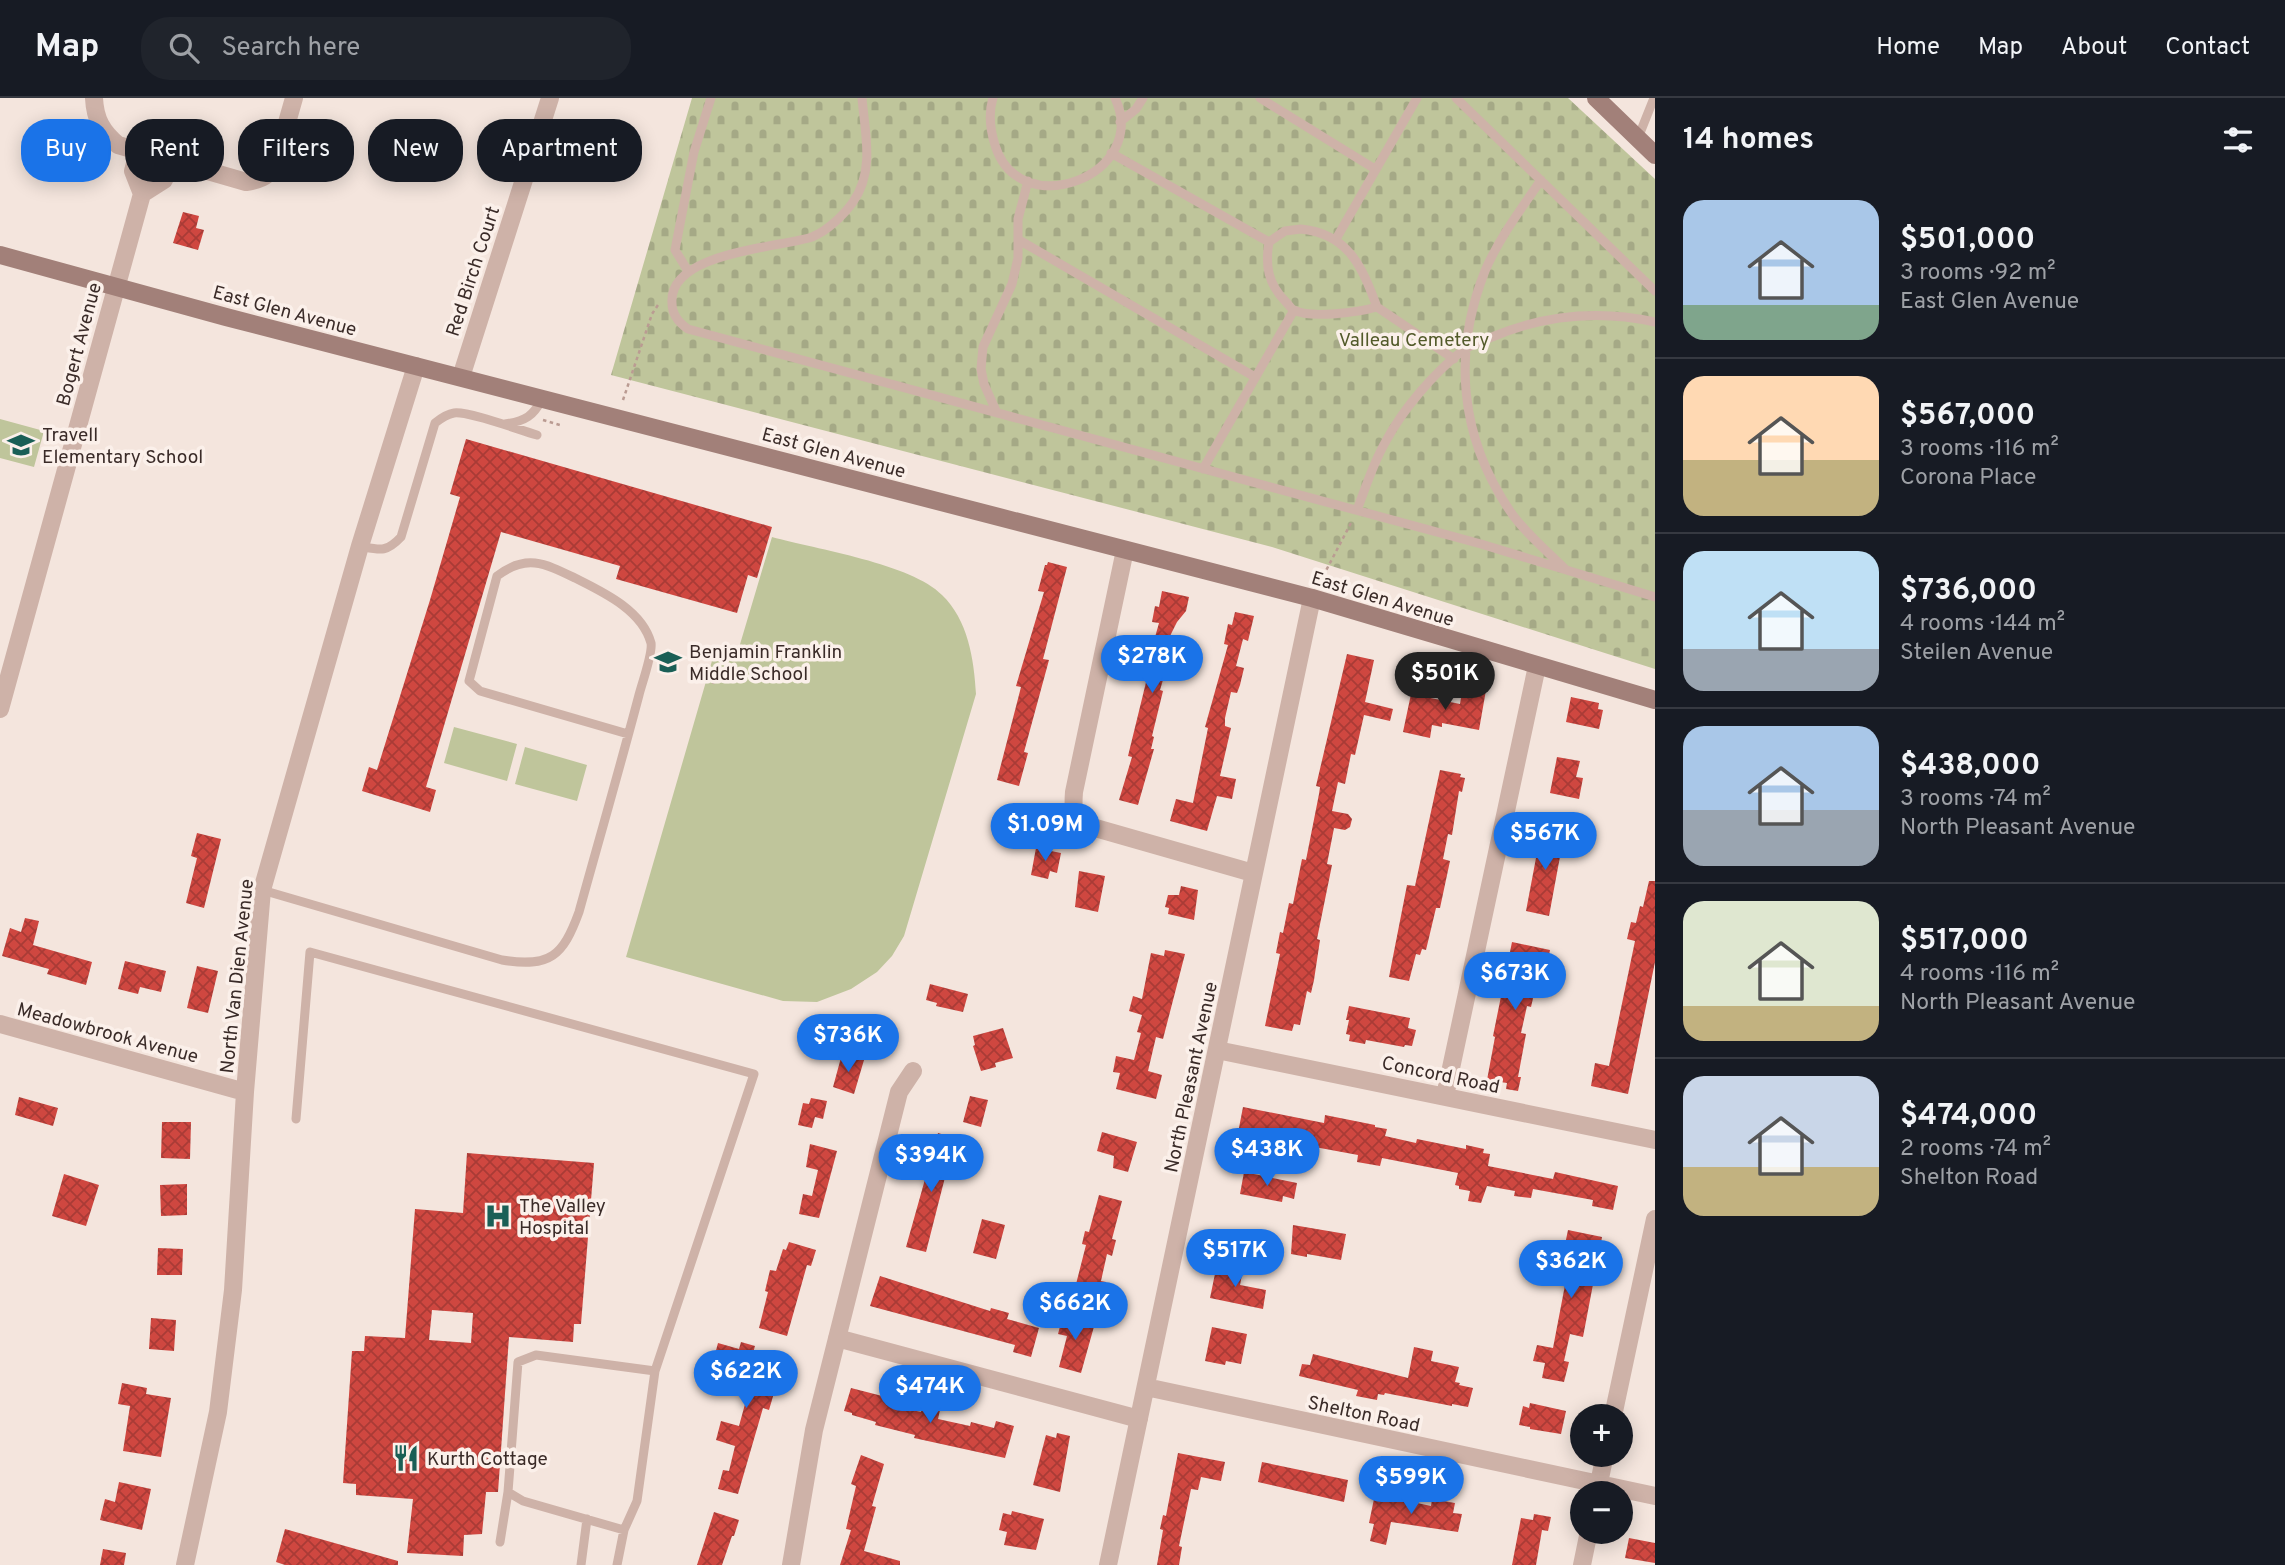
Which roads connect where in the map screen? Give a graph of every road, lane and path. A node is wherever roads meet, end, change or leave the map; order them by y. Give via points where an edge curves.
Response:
1 (94, 98) edge
2 (294, 98) edge
3 (550, 98) edge
4 (711, 98) edge
5 (862, 98) edge
6 (993, 98) edge
7 (1115, 98) edge
8 (1143, 98) edge
9 (1260, 98) edge
10 (1417, 98) edge
11 (1456, 98) edge
12 (1654, 98) edge
13 (1604, 101) edge
14 (1121, 122) junction
15 (1637, 138) junction
16 (125, 147) edge
17 (1111, 153) junction
18 (1655, 155) edge
19 (1375, 169) junction
20 (224, 176) edge
21 (1541, 180) junction
22 (1028, 181) junction
23 (137, 182) edge
24 (161, 182) edge
25 (142, 194) junction
26 (1336, 239) junction
27 (1019, 240) junction
28 (1269, 242) junction
29 (0, 255) edge
30 (688, 271) junction
31 (116, 285) junction
32 (1655, 291) edge
33 (672, 296) junction
34 (1377, 307) junction
35 (1294, 310) junction
36 (1655, 322) edge
37 (1464, 349) junction
38 (1454, 359) junction
39 (416, 366) junction
40 (461, 377) junction
41 (1255, 377) junction
42 (543, 398) junction
43 (997, 413) junction
44 (617, 417) junction
45 (538, 419) dead end
46 (500, 425) junction
47 (560, 425) dead end
48 (537, 435) dead end
49 (1203, 469) junction
50 (1357, 510) junction
51 (360, 546) junction
52 (1125, 550) junction
53 (1566, 570) junction
54 (1655, 597) edge
55 (1312, 598) junction
56 (1537, 666) junction
57 (704, 675) dead end
58 (711, 684) dead end
59 (1655, 700) edge
60 (0, 708) edge
61 (628, 734) junction
62 (1253, 873) junction
63 (262, 890) junction
64 (0, 1024) edge
65 (1217, 1049) junction
66 (913, 1071) dead end
67 (245, 1092) junction
68 (1445, 1096) junction
69 (296, 1119) dead end
70 (1655, 1140) edge
71 (1655, 1219) edge
72 (837, 1338) junction
73 (655, 1370) junction
74 (1146, 1387) junction
75 (1616, 1404) edge
76 (1139, 1419) junction
77 (1570, 1483) edge
78 (508, 1492) junction
79 (1633, 1493) edge
80 (1655, 1496) edge
81 (587, 1519) junction
82 (624, 1530) junction
83 (500, 1542) dead end
84 (1586, 1544) edge
85 (185, 1565) edge
86 (581, 1565) edge
87 (617, 1565) edge
88 (791, 1565) edge
89 (1108, 1565) edge
90 (1582, 1565) edge

1 - 16 street via 106,136
2 - 20 street via 274,168 258,180 246,182
3 - 40 street, Red Birch Court
4 - 30 lane via 694,152 675,250
5 - 30 lane via 867,164 863,183 841,217 815,236 723,257
6 - 22 lane via 989,126 998,154
7 - 14 lane
8 - 14 lane
9 - 19 lane
10 - 19 lane
11 - 21 lane
12 - 15 lane
13 - 15 street
14 - 17 lane
15 - 18 street
17 - 22 lane via 1095,173 1071,185
17 - 28 lane
19 - 26 lane
21 - 32 lane
21 - 37 lane via 1485,272
22 - 27 lane via 1018,219
23 - 25 street, Bogert Avenue
24 - 25 street
25 - 31 street, Bogert Avenue
26 - 28 lane via 1301,229 1285,231
26 - 34 lane via 1354,258
27 - 41 lane
27 - 43 lane via 1012,284 983,347 984,384
28 - 35 lane via 1270,281
29 - 31 street, East Glen Avenue
30 - 33 lane via 674,285
31 - 39 street, East Glen Avenue
31 - 60 street, Bogert Avenue
33 - 43 lane via 674,313 688,329
33 - 44 path via 663,299 652,314
34 - 35 lane via 1335,314
34 - 38 lane
35 - 41 lane
36 - 37 lane via 1588,314 1502,333
37 - 38 lane
37 - 53 lane via 1464,375 1479,454 1511,513
38 - 50 lane via 1426,386 1386,439
39 - 40 street, East Glen Avenue
39 - 51 street, North Van Dien Avenue
40 - 42 street, East Glen Avenue
41 - 49 lane
42 - 44 street, East Glen Avenue
42 - 46 lane via 523,420
43 - 49 lane
44 - 52 street, East Glen Avenue
45 - 47 path
46 - 48 lane
46 - 51 lane via 455,413 435,423 401,537 392,547 380,550
49 - 50 lane
50 - 53 lane
50 - 55 path
51 - 63 street, North Van Dien Avenue
52 - 55 street, East Glen Avenue
52 - 62 street via 1074,810 1085,825
53 - 54 lane
55 - 56 street, East Glen Avenue
55 - 62 street, North Pleasant Avenue
56 - 59 street, East Glen Avenue
56 - 68 street
57 - 58 path via 715,678
61 - 61 lane via 652,646 629,611 574,578 537,563 520,562 497,576 469,681 480,691
61 - 63 lane via 570,938 543,962 502,960
62 - 65 street, North Pleasant Avenue
63 - 67 street, North Van Dien Avenue
64 - 67 street, Meadowbrook Avenue
65 - 68 street, Concord Road
65 - 74 street, North Pleasant Avenue
66 - 72 street via 899,1092
67 - 85 street, North Van Dien Avenue via 233,1290 218,1412
68 - 70 street, Concord Road
69 - 73 lane via 310,952 754,1074
71 - 75 street
72 - 76 street
72 - 88 street via 814,1430
73 - 78 lane via 536,1355 518,1362
73 - 82 lane via 637,1501
74 - 76 street, North Pleasant Avenue
74 - 77 street, Shelton Road
76 - 89 street, North Pleasant Avenue
78 - 81 lane via 523,1501
78 - 83 lane
79 - 80 street, Shelton Road
81 - 82 lane
81 - 86 lane
82 - 87 lane
84 - 90 street

